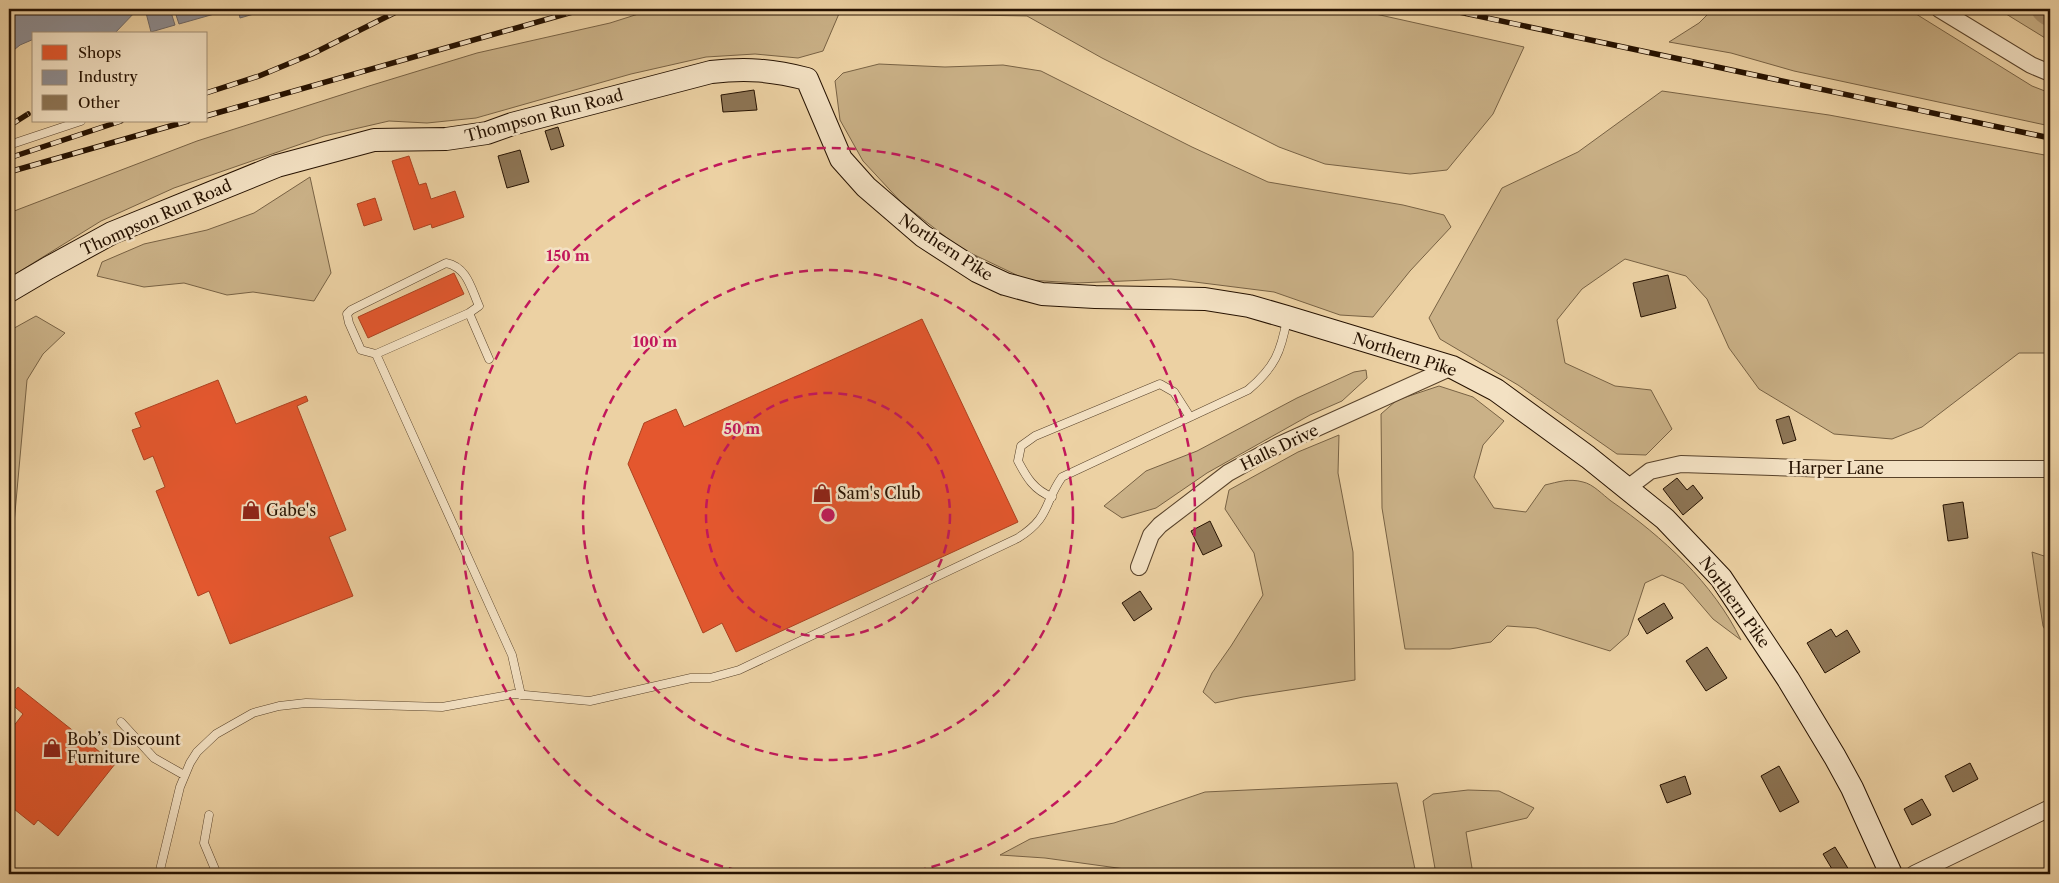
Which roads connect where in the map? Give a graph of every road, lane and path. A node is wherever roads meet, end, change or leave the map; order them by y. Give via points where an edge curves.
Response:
1 (1939, 9) edge
2 (2050, 73) edge
3 (807, 78) joint
4 (78, 122) edge
5 (9, 145) edge
6 (9, 291) edge
7 (469, 313) junction
8 (1287, 317) junction
9 (376, 354) junction
10 (489, 359) dead end
11 (1452, 367) junction
12 (1190, 417) junction
13 (2050, 469) edge
14 (1629, 487) junction
15 (1052, 497) junction
16 (1139, 567) dead end
17 (521, 695) junction
18 (121, 722) dead end
19 (184, 775) junction
20 (2050, 808) edge
21 (209, 815) dead end
22 (159, 874) edge
23 (217, 874) edge
24 (1891, 874) edge
25 (1914, 874) edge

1 - 2 street via 2031,65
3 - 6 street, Thompson Run Road via 744,68 711,72 480,134 446,139 374,140 331,150 277,166 157,214 96,242
3 - 8 street, Northern Pike via 841,159 866,187 923,236 978,271 1005,284 1042,294 1206,299
4 - 5 lane
7 - 9 lane
7 - 9 lane via 479,306 463,270 446,263 347,314 361,350
7 - 10 lane
8 - 11 street, Northern Pike
8 - 12 lane via 1282,346 1264,376 1248,390
9 - 17 lane via 512,655
11 - 14 street, Northern Pike via 1496,390
11 - 16 street, Halls Drive via 1280,445 1228,473 1160,525 1151,535
12 - 15 lane via 1062,477
12 - 15 lane via 1174,392 1160,384 1035,436 1021,446 1018,461 1038,492
13 - 14 street, Harper Lane via 1824,469 1681,464 1650,471
14 - 24 street, Northern Pike via 1695,548 1721,578 1752,623 1835,757
15 - 17 lane via 1040,520 1018,538 739,670 590,701
17 - 19 lane via 442,707 319,703 265,709 216,734 197,752
18 - 19 lane via 154,758
19 - 22 lane
20 - 25 street
21 - 23 lane via 204,843

